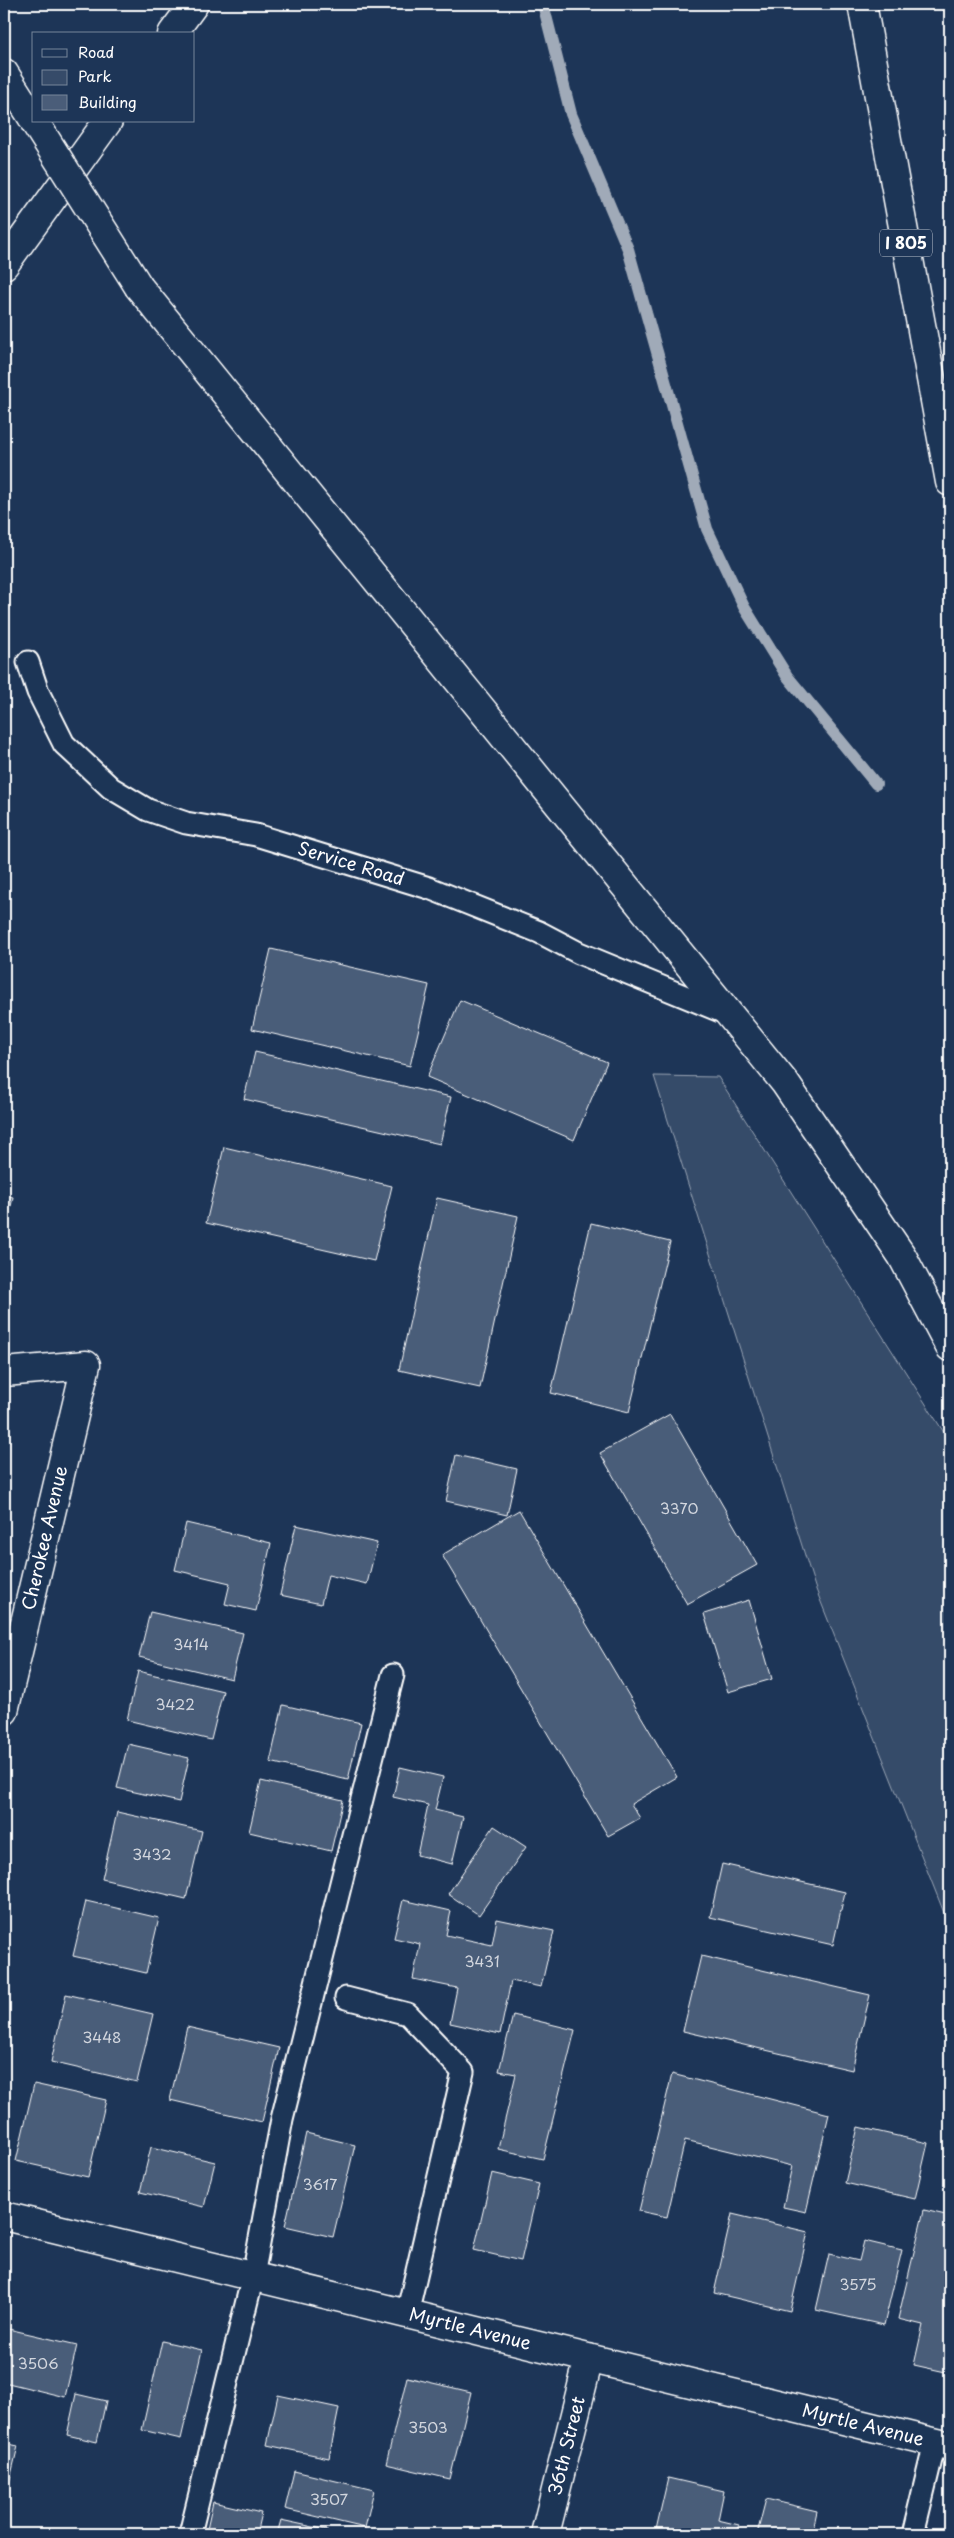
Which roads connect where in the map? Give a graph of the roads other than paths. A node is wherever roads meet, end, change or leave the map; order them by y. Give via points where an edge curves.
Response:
1 (194, 4) edge
2 (862, 4) edge
3 (173, 32) edge
4 (4, 73) edge
5 (32, 118) edge
6 (35, 122) edge
7 (107, 122) edge
8 (4, 266) edge
9 (950, 482) edge
10 (28, 662) dead end
11 (730, 1015) junction
12 (950, 1347) edge
13 (4, 1372) edge
14 (393, 1675) dead end
15 (4, 1711) edge
16 (346, 1998) dead end
17 (4, 2216) edge
18 (253, 2276) junction
19 (407, 2314) junction
20 (589, 2358) junction
21 (943, 2445) edge
22 (190, 2534) edge
23 (546, 2534) edge
24 (914, 2534) edge

1 - 3 main road
2 - 9 main road, I 805
4 - 5 main road
6 - 11 main road, bridge via 139,287
7 - 8 main road
10 - 11 lane, Service Road via 38,692 64,744 111,788 148,810 186,823 256,835 429,888
11 - 12 main road via 785,1083 902,1256
13 - 15 main road, Cherokee Avenue via 86,1365
14 - 18 lane via 282,2119
16 - 19 lane via 408,2014 463,2072
17 - 18 main road, Myrtle Avenue
18 - 19 main road, Myrtle Avenue
18 - 22 lane
19 - 20 main road, Myrtle Avenue
20 - 21 main road, Myrtle Avenue
20 - 23 main road, 36th Street
21 - 24 lane

